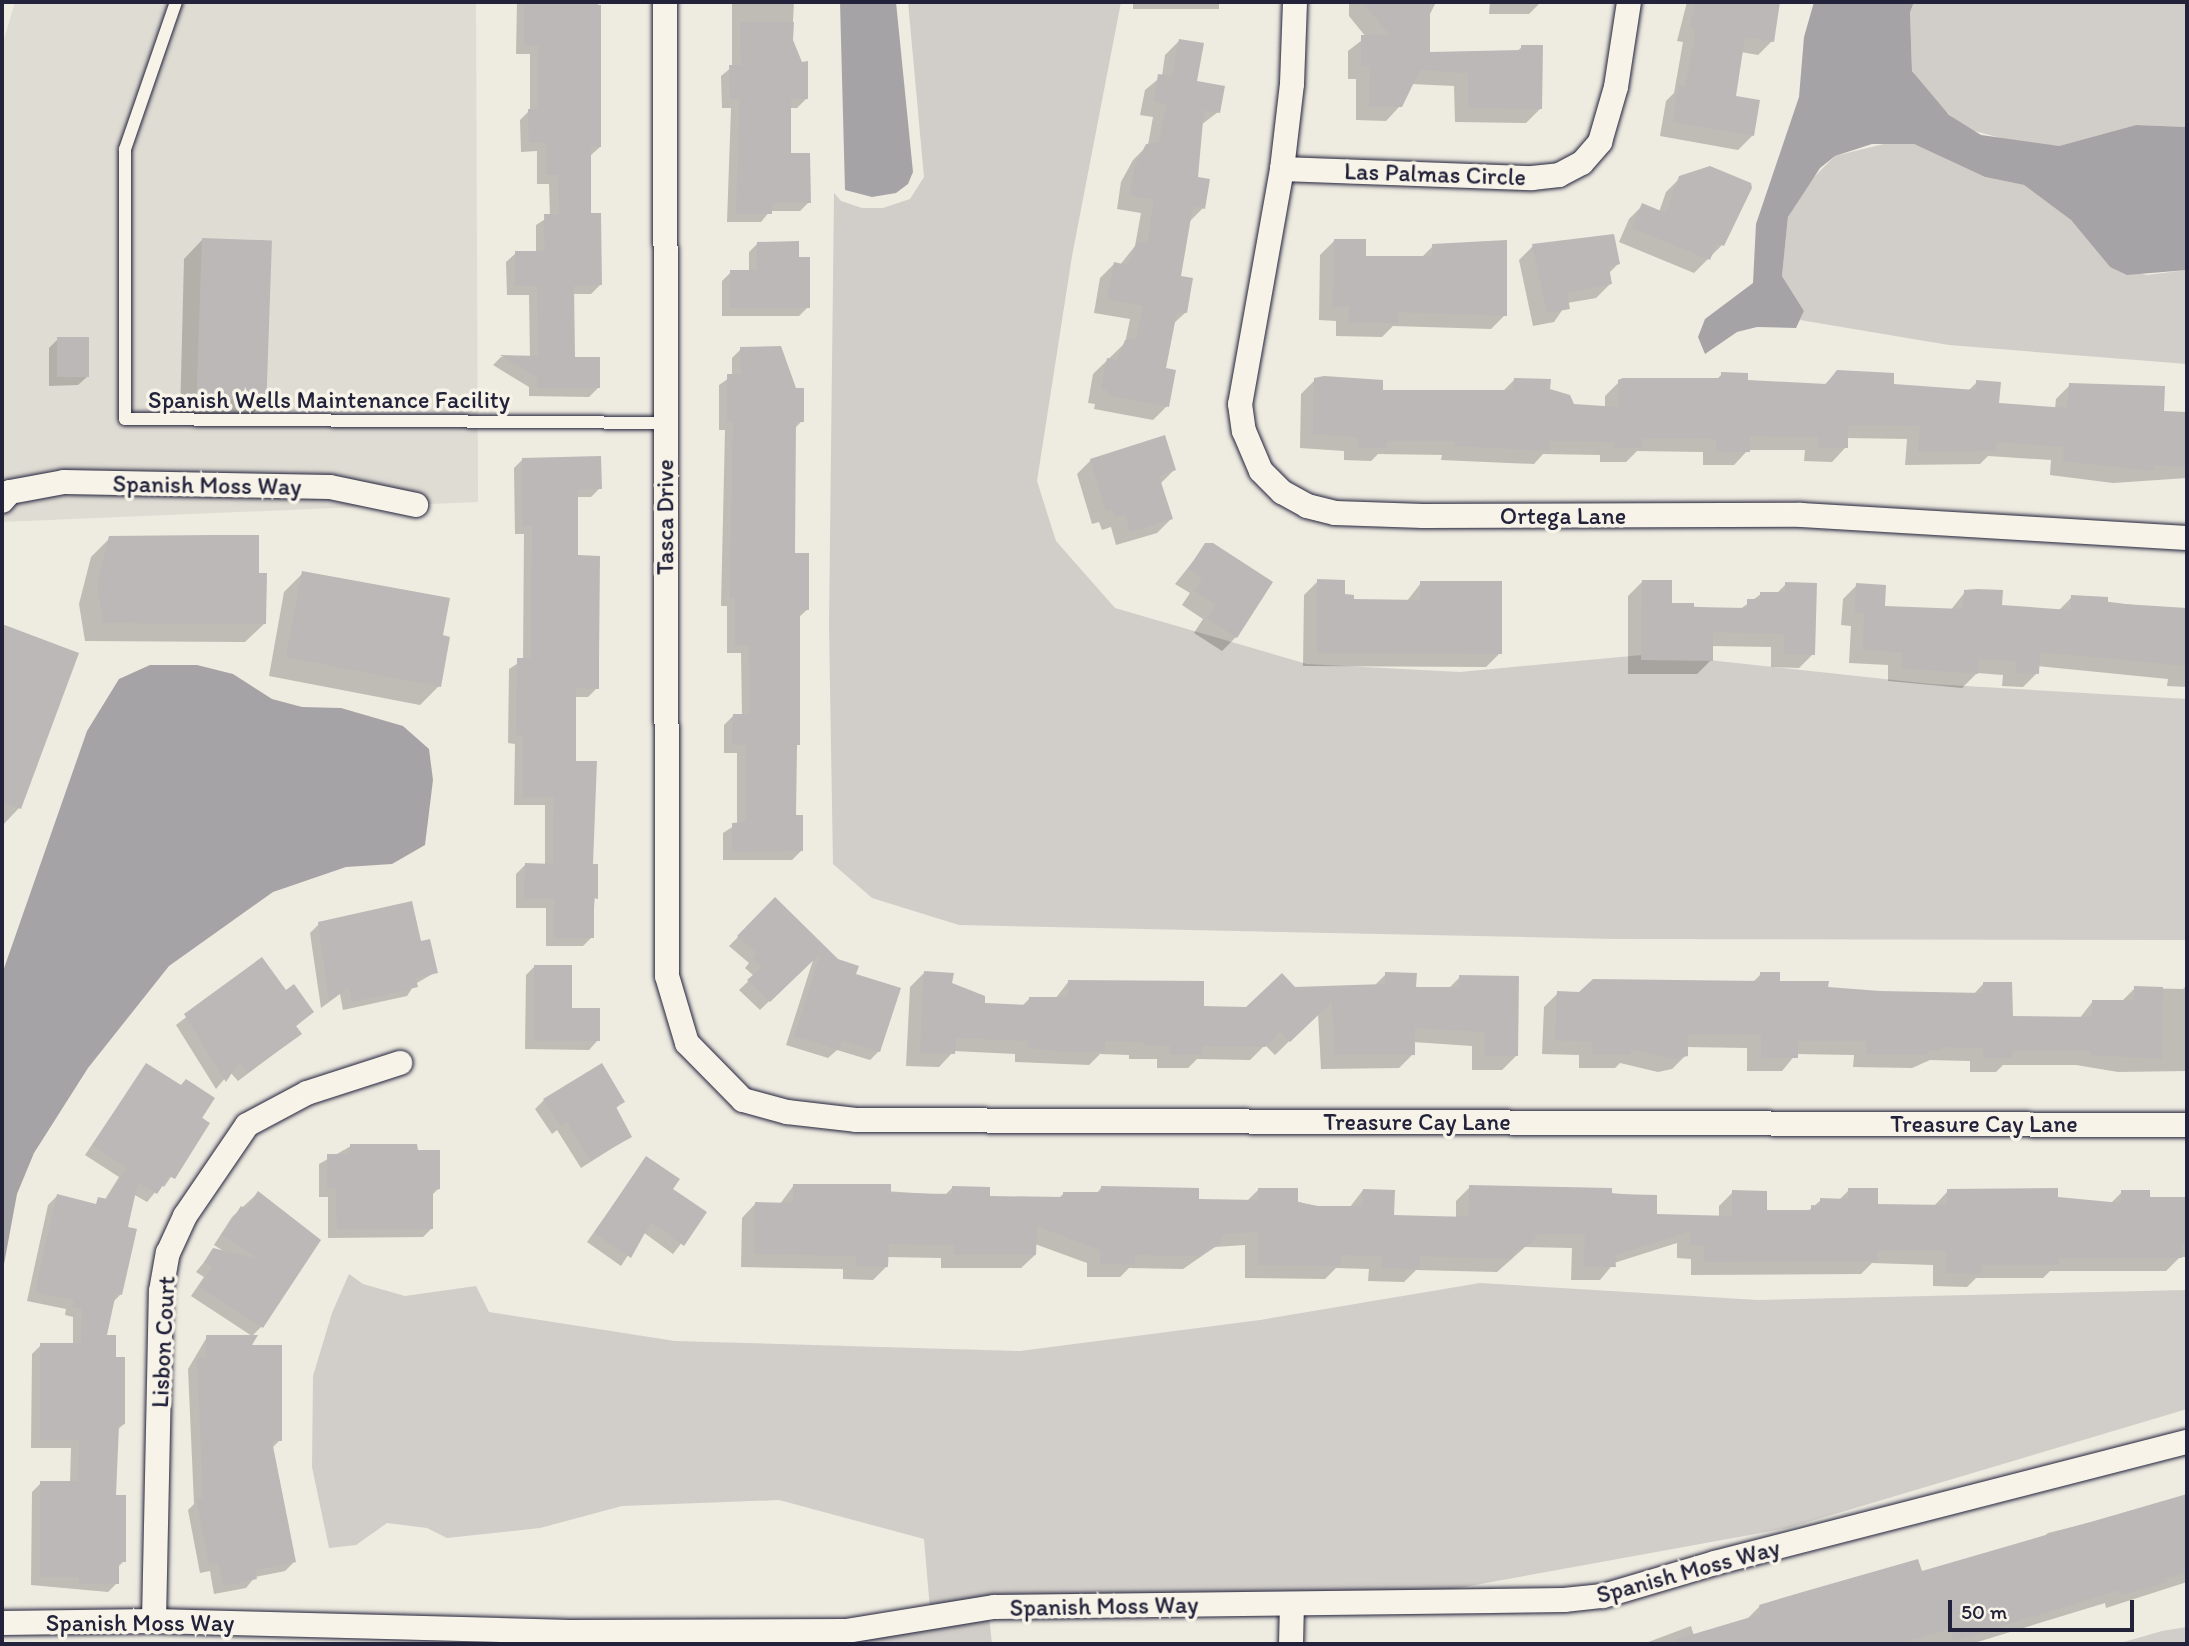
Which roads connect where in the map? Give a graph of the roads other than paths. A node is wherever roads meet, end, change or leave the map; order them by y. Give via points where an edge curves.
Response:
1 (176, 2) edge
2 (665, 2) edge
3 (1295, 2) edge
4 (1629, 2) edge
5 (1282, 169) junction
6 (665, 424) junction
7 (2, 501) edge
8 (416, 505) dead end
9 (2187, 538) edge
10 (682, 1029) joint
11 (400, 1063) dead end
12 (2187, 1125) edge
13 (2187, 1443) edge
14 (1292, 1604) junction
15 (154, 1621) junction
16 (2, 1623) edge
17 (570, 1638) edge
18 (1291, 1644) edge

1 - 6 lane, Spanish Wells Maintenance Facility via 125,149 125,419
2 - 6 street, Tasca Drive
3 - 5 street
4 - 5 street, Las Palmas Circle via 1616,87 1600,142 1582,163 1559,175 1442,177
5 - 9 street, Ortega Lane via 1240,404 1244,431 1262,471 1282,492 1307,506 1335,513 1423,516 1801,515
6 - 10 street, Tasca Drive via 665,942 667,976
7 - 8 street, Spanish Moss Way via 10,492 64,482 330,487
10 - 12 street, Treasure Cay Lane via 687,1043 743,1100 787,1112 856,1120
11 - 15 street, Lisbon Court via 307,1093 247,1125 186,1216 169,1254 161,1291
13 - 14 street, Spanish Moss Way via 1603,1596
14 - 17 street, Spanish Moss Way via 994,1607 847,1631
14 - 18 street
15 - 16 street, Spanish Moss Way
15 - 17 street, Spanish Moss Way

